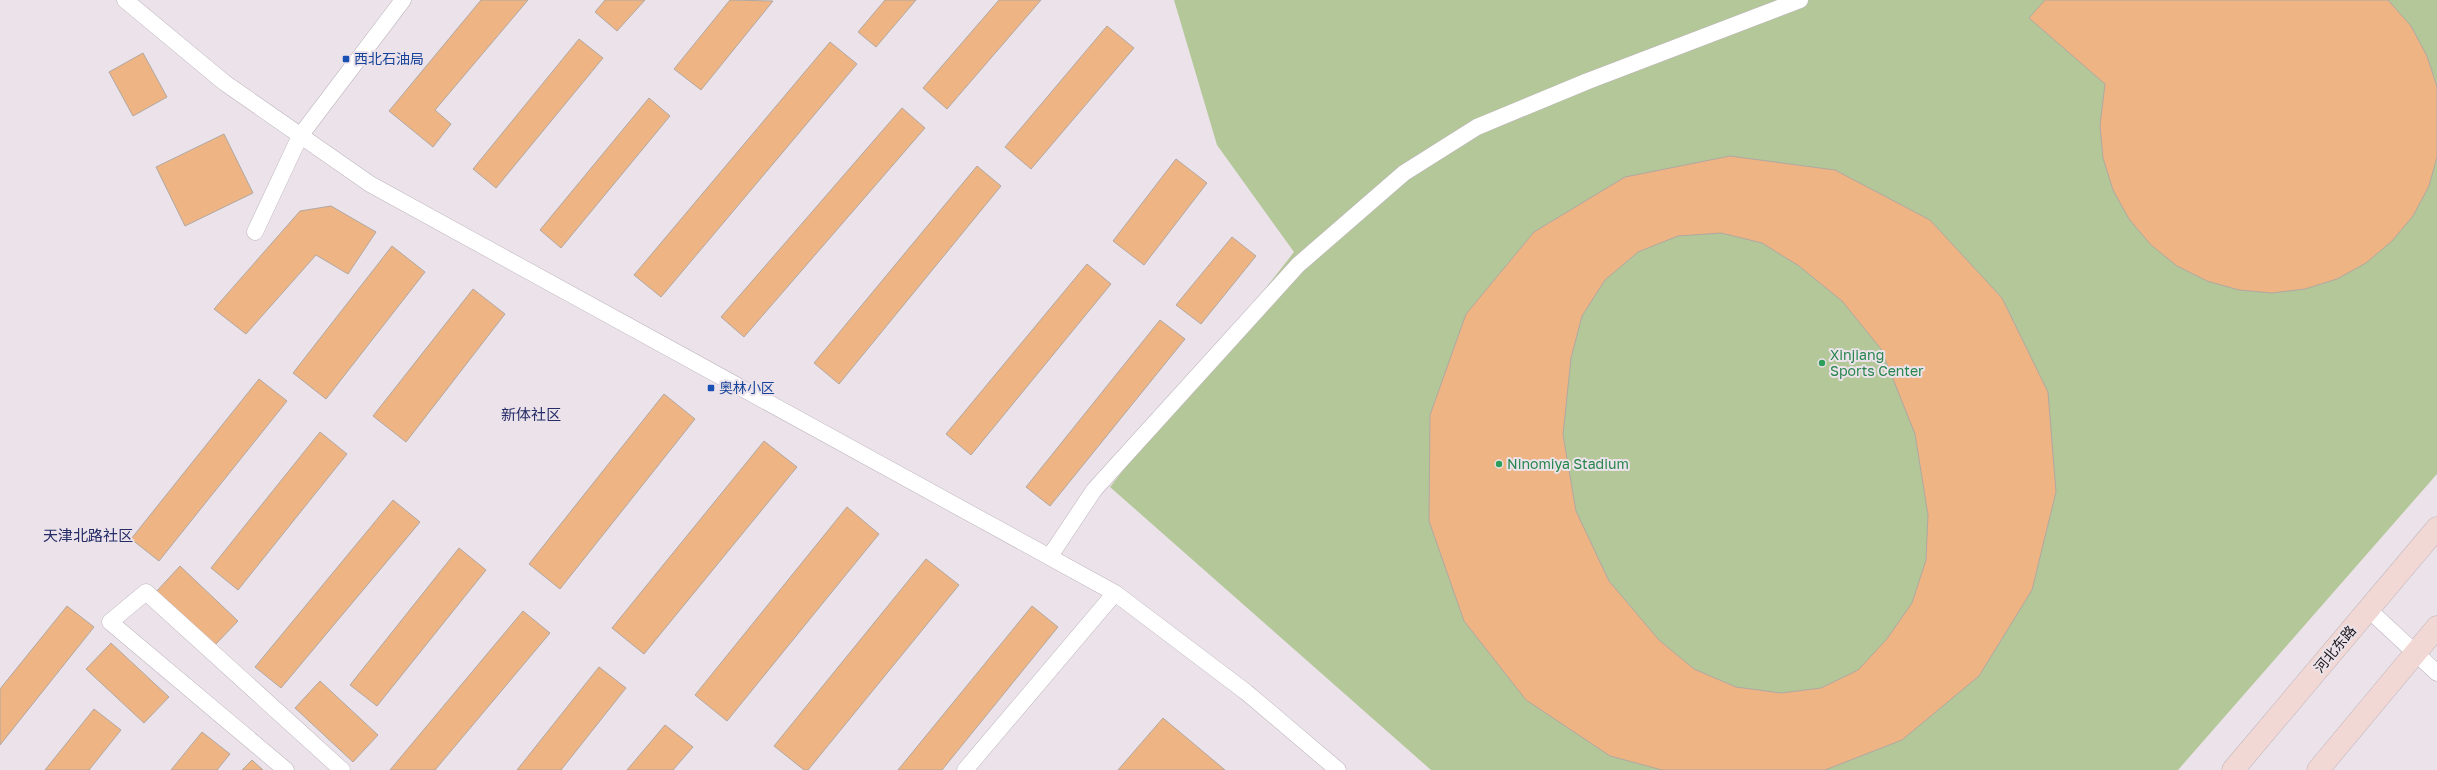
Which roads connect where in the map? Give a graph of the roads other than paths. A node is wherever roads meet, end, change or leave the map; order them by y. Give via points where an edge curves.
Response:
1 (125, 0) edge
2 (402, 0) edge
3 (1800, 0) edge
4 (300, 136) junction
5 (256, 232) dead end
6 (2437, 528) edge
7 (1050, 556) junction
8 (1116, 592) junction
9 (2368, 609) junction
10 (2437, 628) edge
11 (2416, 653) junction
12 (2437, 673) edge
13 (286, 770) edge
14 (342, 770) edge
15 (965, 770) edge
16 (1338, 770) edge
17 (2233, 770) edge
18 (2318, 770) edge

1 - 4 street via 224,83
2 - 4 street
3 - 7 street via 1588,81 1477,127 1404,173 1298,265 1094,490
4 - 5 street
4 - 7 street via 370,184
6 - 9 main road, 河北东路
7 - 8 street
8 - 15 street
8 - 16 street via 1246,692
9 - 11 street
9 - 17 main road, 河北东路
10 - 11 main road
11 - 12 street
11 - 18 main road
13 - 14 street via 110,622 146,592

